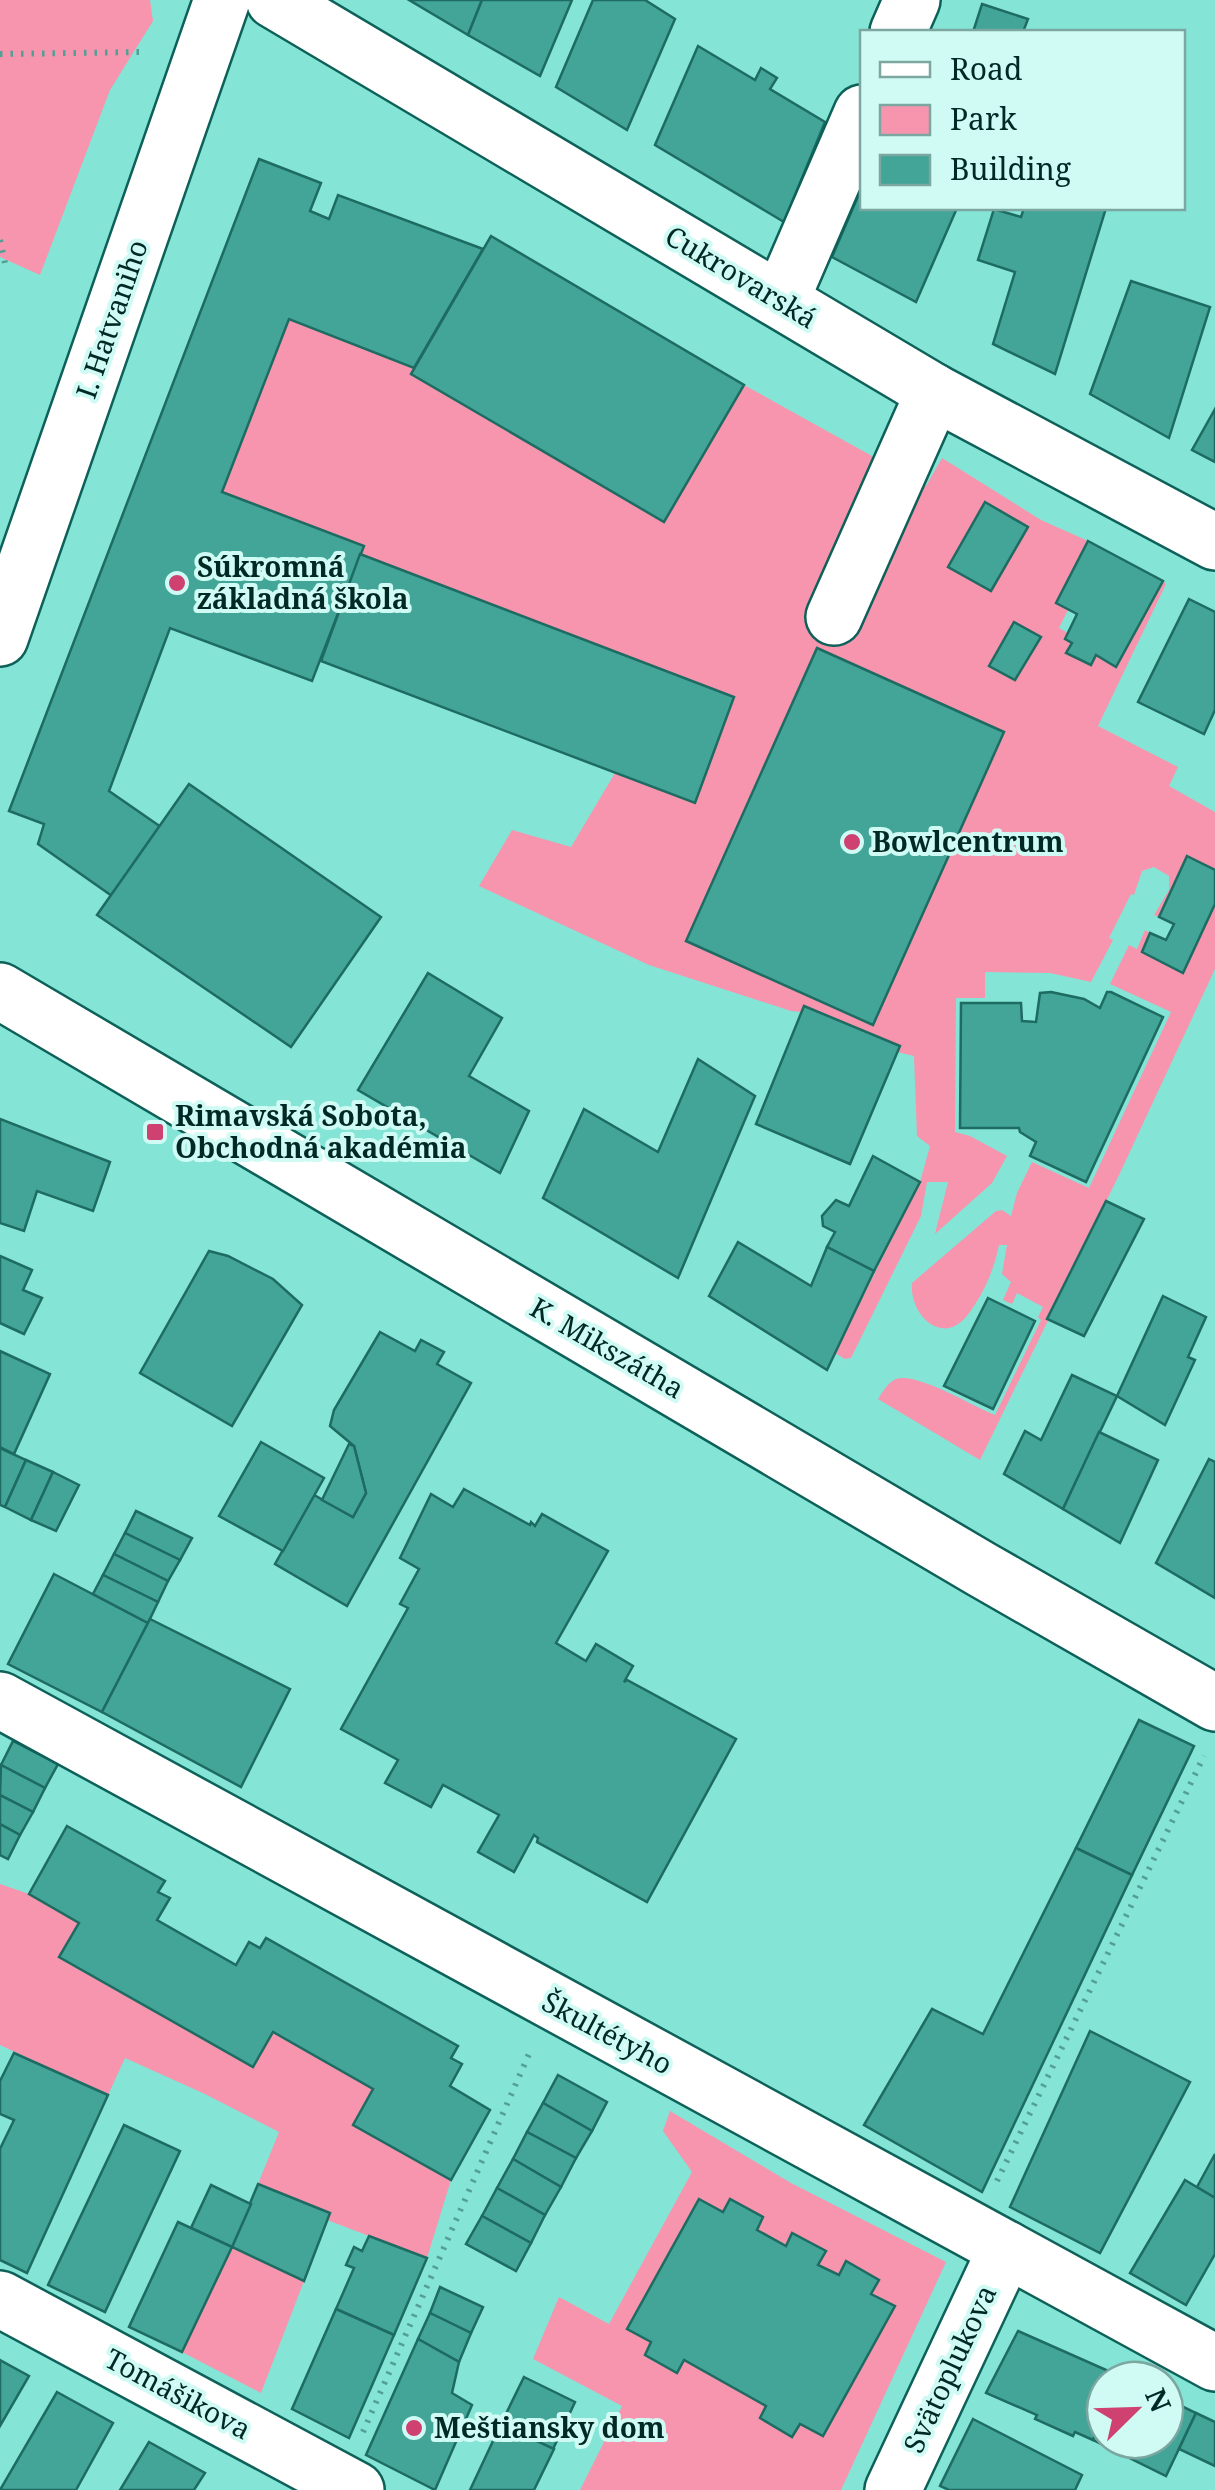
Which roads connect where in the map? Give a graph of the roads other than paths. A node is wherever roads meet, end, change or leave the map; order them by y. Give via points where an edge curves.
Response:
1 (222, 0) edge
2 (274, 0) edge
3 (912, 0) edge
4 (899, 30) edge
5 (860, 118) edge
6 (781, 300) junction
7 (934, 392) junction
8 (1215, 542) edge
9 (834, 617) dead end
10 (0, 638) edge
11 (0, 991) edge
12 (0, 1700) edge
13 (1211, 1726) edge
14 (1006, 2249) junction
15 (0, 2299) edge
16 (1215, 2363) edge
17 (347, 2485) edge
18 (893, 2490) edge

1 - 10 street, I. Hatvaniho
2 - 6 street, Cukrovarská
3 - 4 street
5 - 6 street
6 - 7 street, Cukrovarská
7 - 8 street, Cukrovarská
7 - 9 street
11 - 13 street, K. Mikszátha via 981,1569
12 - 14 street, Škultétyho
14 - 16 street, Škultétyho
14 - 18 street, Svätoplukova
15 - 17 street, Tomášikova

